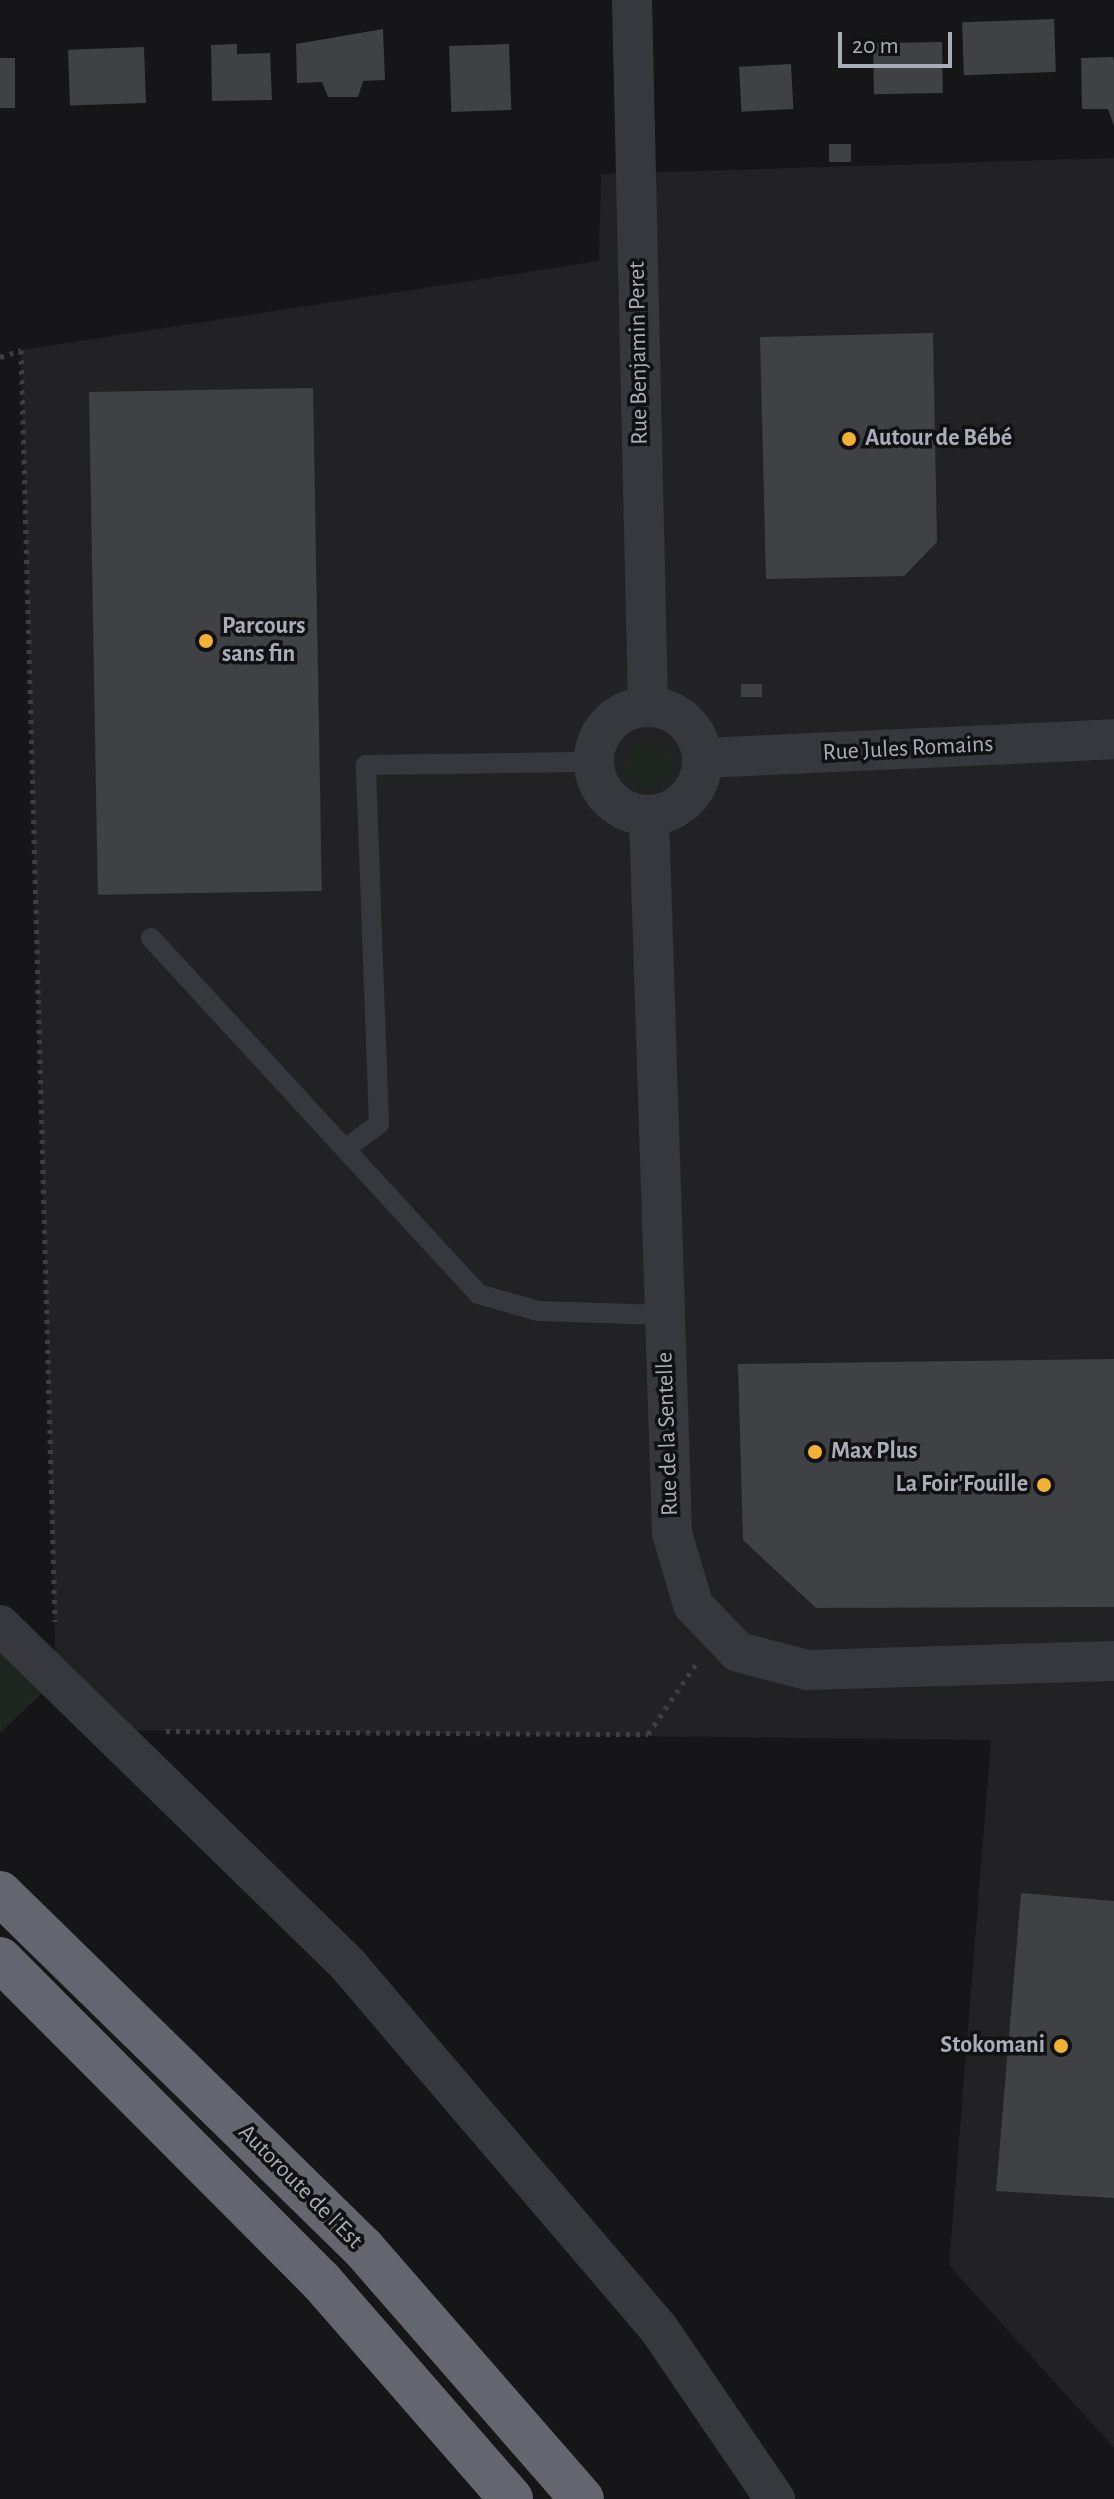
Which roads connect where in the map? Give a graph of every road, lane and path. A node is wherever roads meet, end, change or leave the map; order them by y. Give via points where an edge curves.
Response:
1 (632, 0) edge
2 (0, 357) edge
3 (648, 707) junction
4 (1114, 739) edge
5 (702, 758) junction
6 (593, 762) junction
7 (649, 816) junction
8 (151, 938) dead end
9 (345, 1149) junction
10 (663, 1315) junction
11 (0, 1625) edge
12 (713, 1632) junction
13 (1114, 1661) edge
14 (56, 1680) junction
15 (108, 1730) junction
16 (0, 1893) edge
17 (0, 1959) edge
18 (511, 2499) edge
19 (582, 2499) edge
20 (775, 2499) edge

1 - 3 street, Rue Benjamin Peret
2 - 14 path via 21,350
3 - 5 street via 690,727
3 - 6 street via 615,717
4 - 5 street, Rue Jules Romains
5 - 7 street via 700,775 682,804
6 - 7 street via 604,794
6 - 9 lane via 366,765 379,1124
7 - 10 street, Rue de la Sentelle
8 - 9 lane
9 - 10 lane via 478,1294 538,1311
10 - 12 street, Rue de la Sentelle via 672,1533 678,1571
11 - 14 street
12 - 13 street, Rue de la Sentelle via 738,1652 807,1670
12 - 15 path via 648,1734
14 - 15 street
15 - 20 street via 349,1966 659,2329
16 - 19 highway, Autoroute de l’Est via 363,2248
17 - 18 highway via 321,2281

